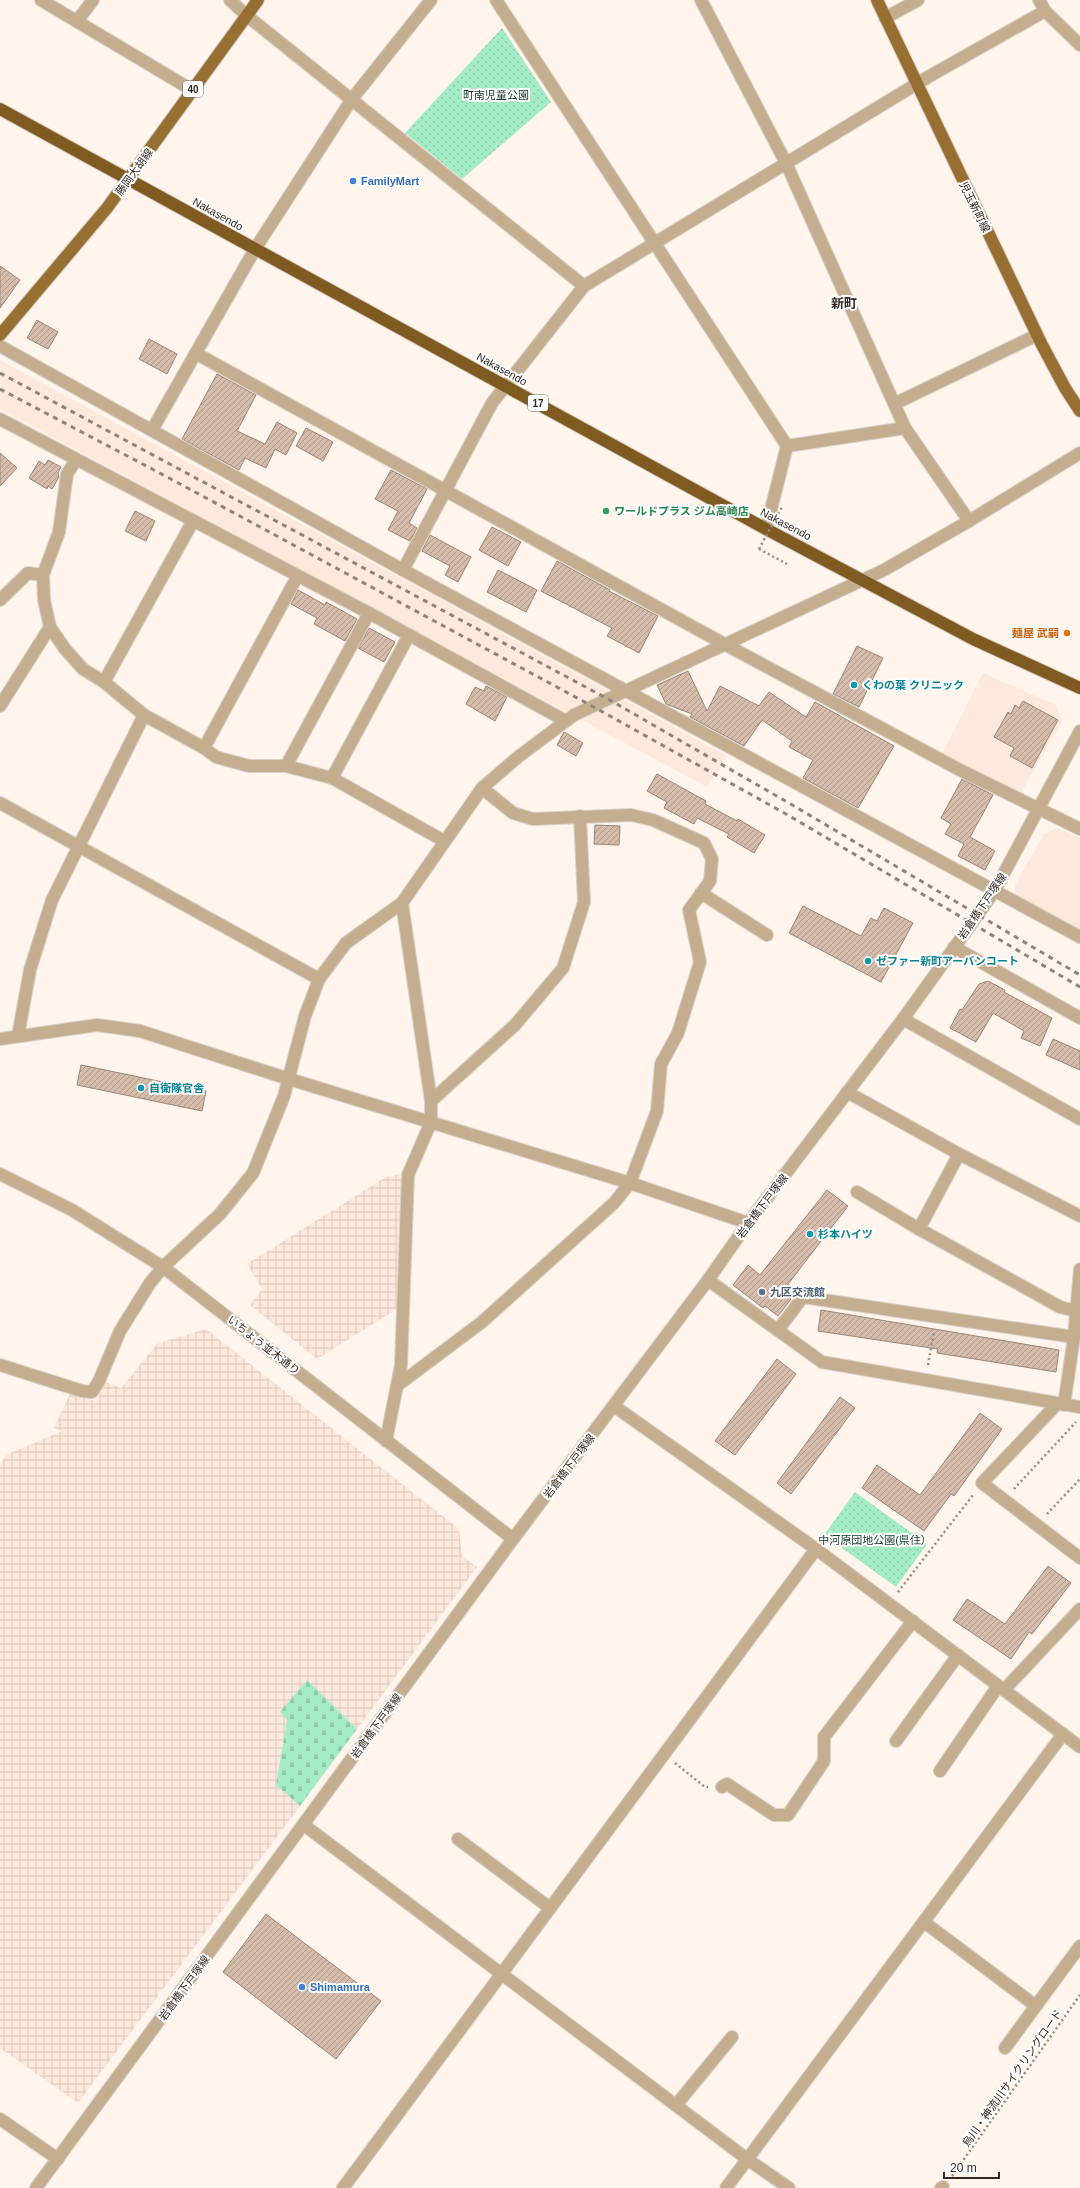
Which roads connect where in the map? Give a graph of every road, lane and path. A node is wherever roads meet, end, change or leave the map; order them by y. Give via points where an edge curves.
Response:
1 (41, 0) edge
2 (93, 0) edge
3 (230, 0) edge
4 (258, 0) edge
5 (431, 0) edge
6 (496, 0) edge
7 (700, 0) edge
8 (877, 0) edge
9 (918, 0) edge
10 (1042, 5) edge
11 (246, 15) junction
12 (885, 18) junction
13 (78, 22) junction
14 (1080, 45) edge
15 (916, 84) junction
16 (192, 90) junction
17 (352, 99) junction
18 (0, 109) edge
19 (786, 163) junction
20 (129, 179) junction
21 (655, 243) junction
22 (255, 250) junction
23 (584, 286) junction
24 (1037, 335) junction
25 (0, 336) edge
26 (0, 346) edge
27 (197, 354) junction
28 (505, 385) junction
29 (894, 404) junction
30 (1080, 411) edge
31 (0, 419) edge
32 (904, 428) junction
33 (152, 430) junction
34 (787, 446) junction
35 (1080, 453) edge
36 (76, 460) junction
37 (446, 490) junction
38 (782, 507) dead end
39 (194, 521) junction
40 (969, 521) junction
41 (766, 529) junction
42 (787, 564) dead end
43 (403, 570) junction
44 (43, 575) junction
45 (297, 577) junction
46 (863, 580) junction
47 (0, 600) edge
48 (369, 613) junction
49 (50, 627) junction
50 (409, 635) junction
51 (726, 645) junction
52 (104, 682) junction
53 (1080, 688) edge
54 (627, 691) junction
55 (0, 706) edge
56 (144, 716) junction
57 (564, 720) junction
58 (1080, 731) edge
59 (204, 748) junction
60 (286, 766) junction
61 (332, 778) junction
62 (482, 788) junction
63 (0, 803) edge
64 (1038, 810) junction
65 (580, 816) junction
66 (1080, 829) edge
67 (444, 840) junction
68 (79, 848) junction
69 (996, 890) junction
70 (702, 893) junction
71 (402, 904) junction
72 (767, 935) dead end
73 (1080, 937) edge
74 (954, 947) junction
75 (320, 980) junction
76 (1080, 1018) edge
77 (903, 1020) junction
78 (18, 1036) junction
79 (0, 1039) edge
80 (289, 1079) junction
81 (847, 1092) junction
82 (431, 1101) junction
83 (1080, 1120) edge
84 (431, 1122) junction
85 (959, 1154) junction
86 (0, 1174) edge
87 (630, 1183) junction
88 (857, 1192) dead end
89 (1080, 1216) edge
90 (748, 1223) junction
91 (919, 1229) junction
92 (163, 1266) junction
93 (1080, 1269) edge
94 (708, 1280) junction
95 (1078, 1312) edge
96 (937, 1318) junction
97 (778, 1330) junction
98 (1074, 1337) junction
99 (0, 1365) edge
100 (925, 1379) junction
101 (398, 1385) junction
102 (1060, 1405) junction
103 (614, 1406) junction
104 (1080, 1408) edge
105 (1080, 1417) edge
106 (386, 1441) junction
107 (1080, 1479) edge
108 (982, 1483) junction
109 (1003, 1500) junction
110 (1036, 1525) junction
111 (513, 1539) junction
112 (816, 1549) junction
113 (1080, 1558) edge
114 (889, 1604) junction
115 (1080, 1609) edge
116 (913, 1621) junction
117 (958, 1655) junction
118 (1001, 1688) junction
119 (1063, 1734) junction
120 (896, 1741) dead end
121 (1080, 1747) edge
122 (664, 1755) junction
123 (940, 1771) dead end
124 (722, 1787) joint
125 (304, 1825) junction
126 (458, 1839) dead end
127 (550, 1908) junction
128 (924, 1922) junction
129 (1080, 1946) edge
130 (501, 1974) junction
131 (1080, 1995) edge
132 (1036, 2006) junction
133 (732, 2036) dead end
134 (1005, 2048) dead end
135 (676, 2105) junction
136 (0, 2119) edge
137 (58, 2159) junction
138 (747, 2159) junction
139 (36, 2188) edge
140 (343, 2188) edge
141 (726, 2188) edge
142 (789, 2188) edge
143 (942, 2188) edge

1 - 13 street
2 - 13 street
3 - 11 street
4 - 11 main road, 藤岡大胡線 / 40
5 - 17 street
6 - 21 street
7 - 19 street
8 - 12 main road, 児玉新町線
9 - 12 street
10 - 14 street
10 - 15 street
11 - 16 main road, 藤岡大胡線 / 40
11 - 17 street
12 - 15 main road, 児玉新町線
13 - 16 street
15 - 19 street
15 - 24 main road, 児玉新町線
16 - 20 main road, 藤岡大胡線 / 40
17 - 22 street
17 - 23 street
18 - 20 highway, Nakasendo / 17
19 - 21 street
19 - 29 street
20 - 22 highway, Nakasendo / 17
20 - 25 main road, 藤岡大胡線 / 40
21 - 23 street
21 - 34 street
22 - 27 street
22 - 28 highway, Nakasendo / 17
23 - 28 street
24 - 29 street
24 - 30 main road, 児玉新町線
26 - 33 street
27 - 33 street
27 - 37 street
28 - 37 street via 492,403
28 - 41 highway, Nakasendo / 17
29 - 32 street
31 - 36 street
32 - 34 street
32 - 40 street
33 - 43 street
34 - 41 street
35 - 40 street
36 - 39 street
36 - 44 street via 67,474 59,532
37 - 43 street
37 - 51 street
38 - 42 path, bridge via 759,549
39 - 45 street
39 - 52 street
40 - 46 street
41 - 46 highway, Nakasendo / 17
43 - 54 street
44 - 47 street via 28,574
44 - 49 street via 44,600
45 - 48 street
45 - 59 street
46 - 51 street
46 - 53 highway, Nakasendo / 17 via 973,640
48 - 50 street
48 - 60 street
49 - 52 street via 64,649 83,668
49 - 55 street
50 - 57 street
50 - 61 street
51 - 54 street
51 - 64 street
52 - 56 street
54 - 57 street
54 - 69 street
56 - 59 street
56 - 68 street
57 - 62 street
58 - 64 street, 岩倉橋下戸塚線
59 - 60 street via 216,757 249,766
60 - 61 street
61 - 67 street
62 - 65 street via 513,813 533,819
62 - 67 street
63 - 68 street
64 - 66 street
64 - 69 street, 岩倉橋下戸塚線
65 - 70 street via 631,815 653,820 704,843 712,859 710,881
65 - 82 street via 584,902 563,968 515,1025
67 - 71 street
68 - 75 street
68 - 78 street via 52,900 30,970
69 - 73 street
69 - 74 street, 岩倉橋下戸塚線
70 - 72 street
70 - 87 street via 689,910 700,962 678,1033 661,1064 657,1111
71 - 75 street via 346,943
71 - 82 street
74 - 76 street
74 - 77 street, 岩倉橋下戸塚線
75 - 80 street via 304,1016
77 - 81 street, 岩倉橋下戸塚線
77 - 83 street
78 - 79 street
78 - 80 street via 97,1025 140,1031
80 - 84 street
80 - 92 street via 253,1173 220,1214
81 - 85 street
81 - 90 street, 岩倉橋下戸塚線
82 - 84 street
84 - 87 street
84 - 101 street via 408,1175 401,1365
85 - 89 street
85 - 91 street
86 - 92 street, いちょう並木通り via 72,1210
87 - 90 street
87 - 101 street via 614,1203 482,1322
88 - 91 street
90 - 94 street, 岩倉橋下戸塚線
91 - 95 street via 1060,1307
92 - 99 street via 120,1331 92,1392
92 - 106 street, いちょう並木通り
93 - 95 street
94 - 97 street
94 - 103 street, 岩倉橋下戸塚線
95 - 98 street
96 - 97 street via 803,1297
96 - 98 street
96 - 100 path
97 - 100 street via 822,1362
98 - 102 street
100 - 102 street
101 - 106 street
102 - 104 street
102 - 108 street
103 - 111 street, 岩倉橋下戸塚線
103 - 112 street
105 - 109 path
106 - 111 street, いちょう並木通り
107 - 110 path
108 - 109 street
108 - 114 path
109 - 110 street
110 - 113 street
111 - 125 street, 岩倉橋下戸塚線
112 - 114 street
112 - 122 street
114 - 116 street
115 - 118 street
116 - 117 street
116 - 124 street via 824,1737 824,1761 788,1816 774,1816 727,1784
117 - 118 street
117 - 120 street
118 - 119 street
118 - 123 street
119 - 121 street
119 - 128 street
122 - 124 path via 705,1787
122 - 127 street
125 - 130 street
125 - 137 street, 岩倉橋下戸塚線
126 - 127 street
127 - 130 street
128 - 132 street
128 - 138 street
129 - 132 street
130 - 135 street
130 - 140 street
131 - 143 path, 烏川・神流川サイクリングロード
132 - 134 street
133 - 135 street
135 - 138 street
136 - 137 street
137 - 139 street, 岩倉橋下戸塚線
138 - 141 street
138 - 142 street

